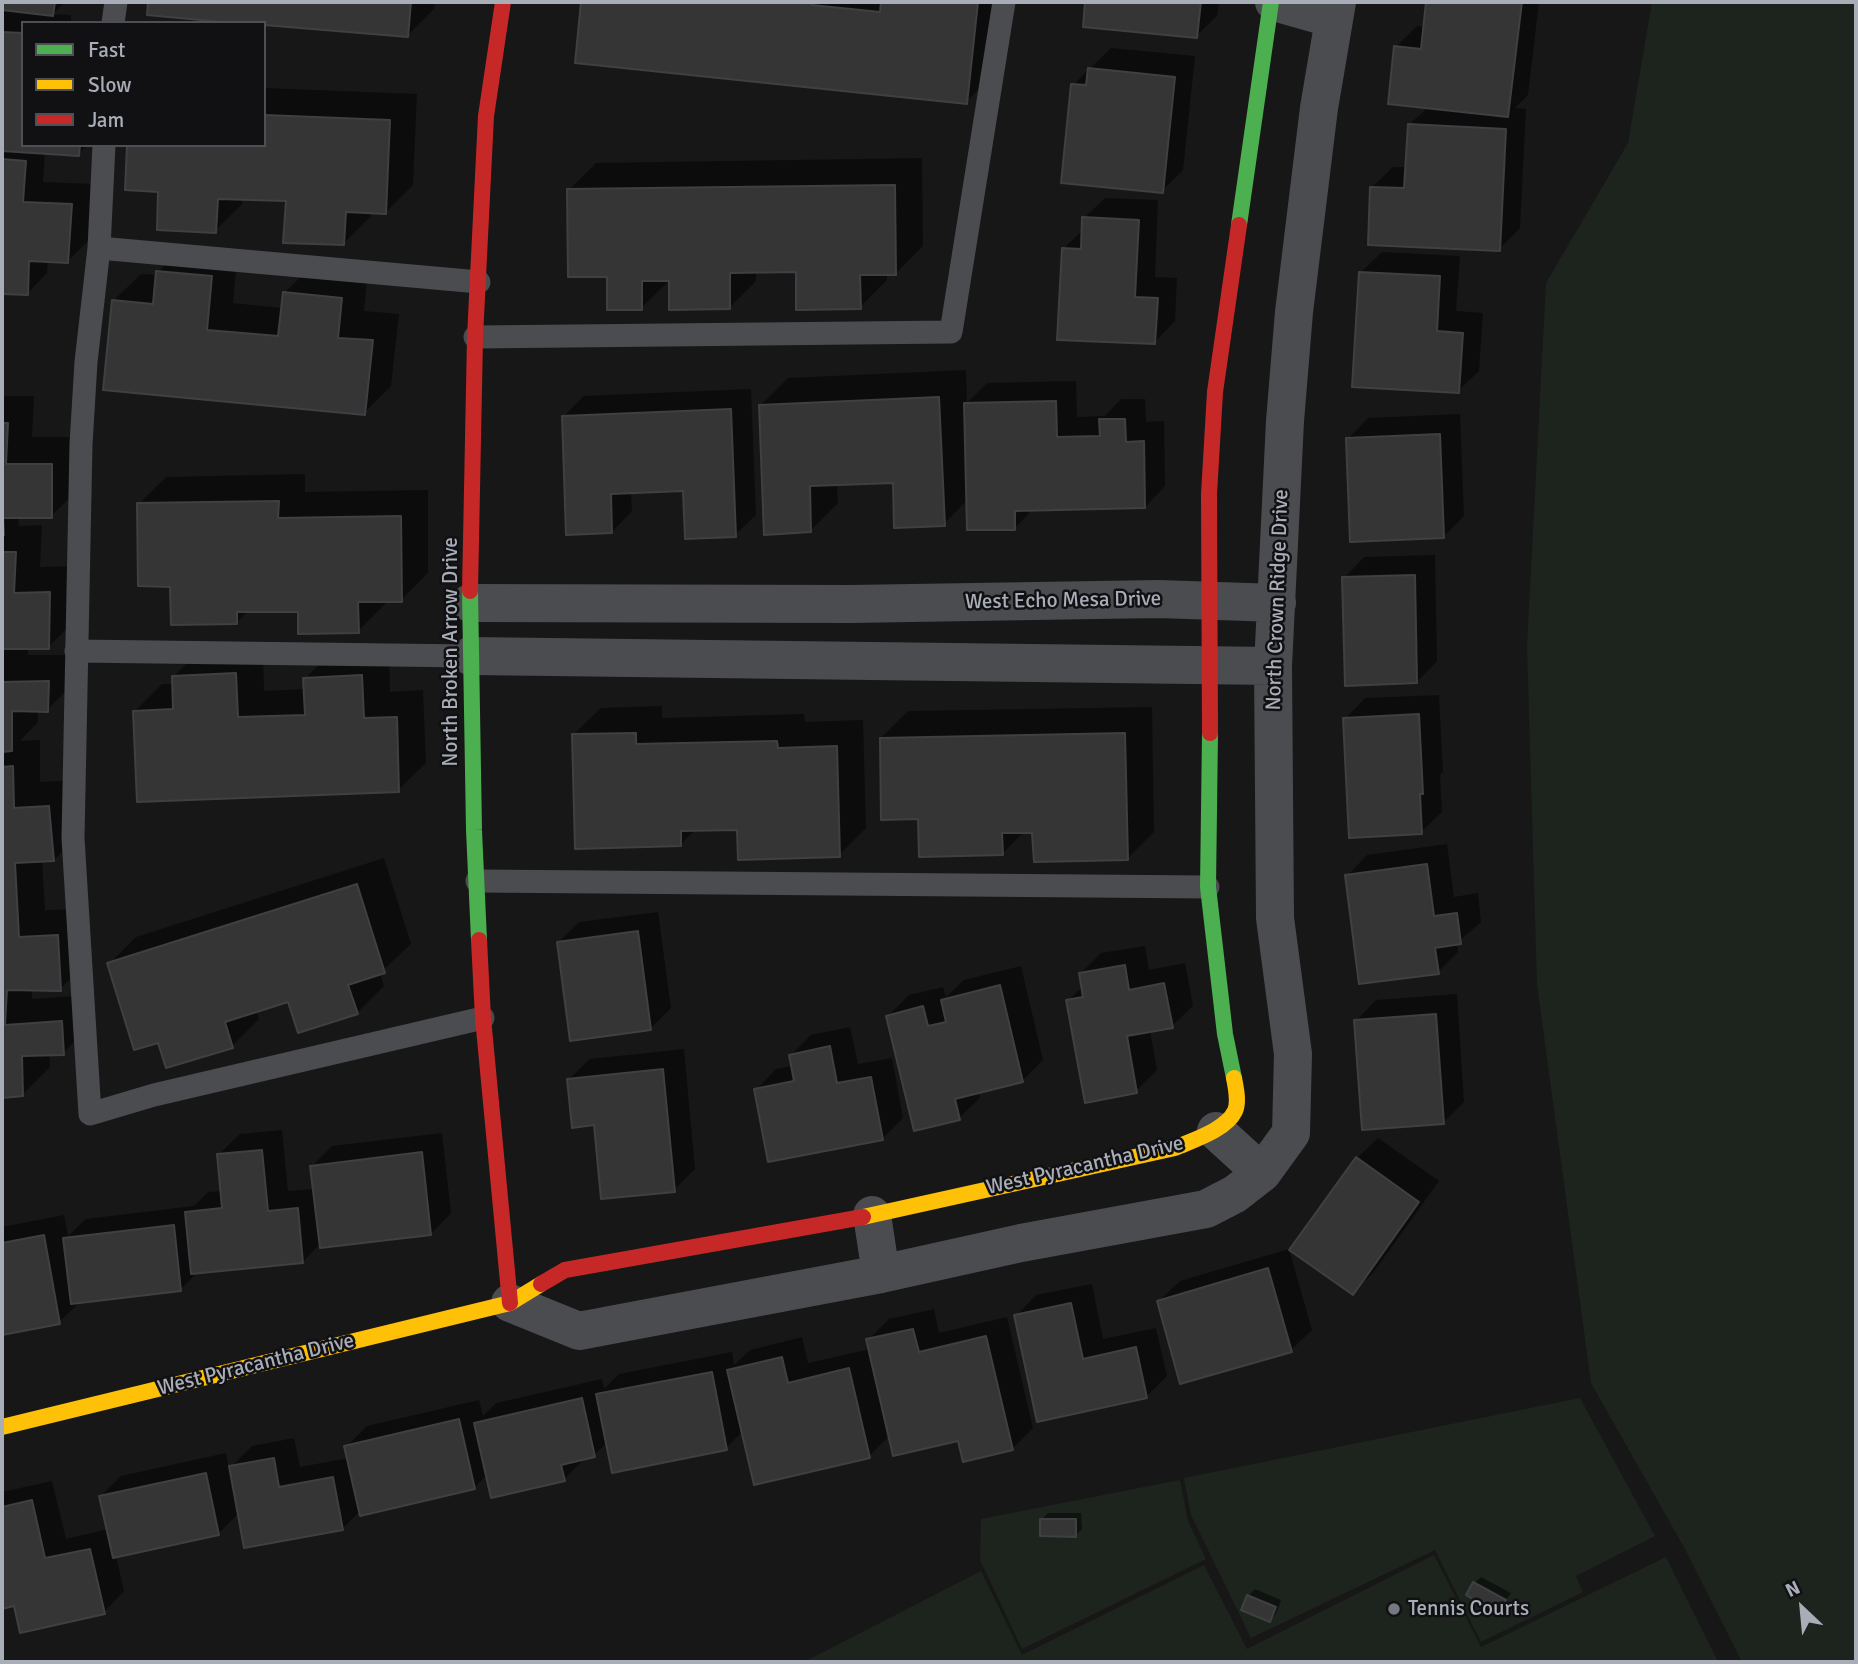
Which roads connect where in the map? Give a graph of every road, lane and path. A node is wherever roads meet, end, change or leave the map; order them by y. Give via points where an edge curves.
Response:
1 (116, 2) edge
2 (503, 2) edge
3 (1004, 2) edge
4 (1273, 2) edge
5 (1335, 10) edge
6 (113, 21) edge
7 (104, 147) edge
8 (99, 248) junction
9 (480, 282) junction
10 (474, 337) junction
11 (1211, 600) junction
12 (470, 603) junction
13 (1277, 603) junction
14 (850, 604) junction
15 (76, 651) junction
16 (470, 656) junction
17 (848, 662) junction
18 (1211, 666) junction
19 (1273, 666) junction
20 (477, 881) junction
21 (1208, 887) junction
22 (483, 1018) junction
23 (1216, 1131) junction
24 (1262, 1173) junction
25 (872, 1215) junction
26 (881, 1274) junction
27 (510, 1303) junction
28 (2, 1427) edge

1 - 6 lane
2 - 9 street, North Broken Arrow Drive via 486,116
3 - 10 lane via 951,332
4 - 5 street, North Crown Ridge Drive
4 - 11 street, North Crown Ridge Drive via 1215,392 1209,494
5 - 13 street, North Crown Ridge Drive via 1294,312
7 - 8 lane
8 - 9 lane
8 - 15 lane via 81,443
9 - 10 street, North Broken Arrow Drive
10 - 12 street, North Broken Arrow Drive
11 - 13 street, West Echo Mesa Drive
11 - 14 street, West Echo Mesa Drive
11 - 18 street, North Crown Ridge Drive
12 - 14 street, West Echo Mesa Drive
12 - 16 street, North Broken Arrow Drive
13 - 19 street, North Crown Ridge Drive
14 - 17 street
15 - 16 lane
15 - 22 lane via 73,838 90,1114
16 - 17 street
16 - 20 street, North Broken Arrow Drive
17 - 18 street
18 - 19 street
18 - 21 street, North Crown Ridge Drive
19 - 24 street, North Crown Ridge Drive via 1275,918 1293,1054 1293,1102 1291,1133
20 - 21 lane
20 - 22 street, North Broken Arrow Drive
21 - 23 street, North Crown Ridge Drive via 1225,1034 1237,1092 1236,1111
22 - 27 street, North Broken Arrow Drive
23 - 24 street
23 - 25 street, West Pyracantha Drive via 1175,1148
24 - 26 street via 1206,1209
25 - 26 street
25 - 27 street, West Pyracantha Drive via 565,1270
26 - 27 street via 579,1331
27 - 28 street, West Pyracantha Drive

